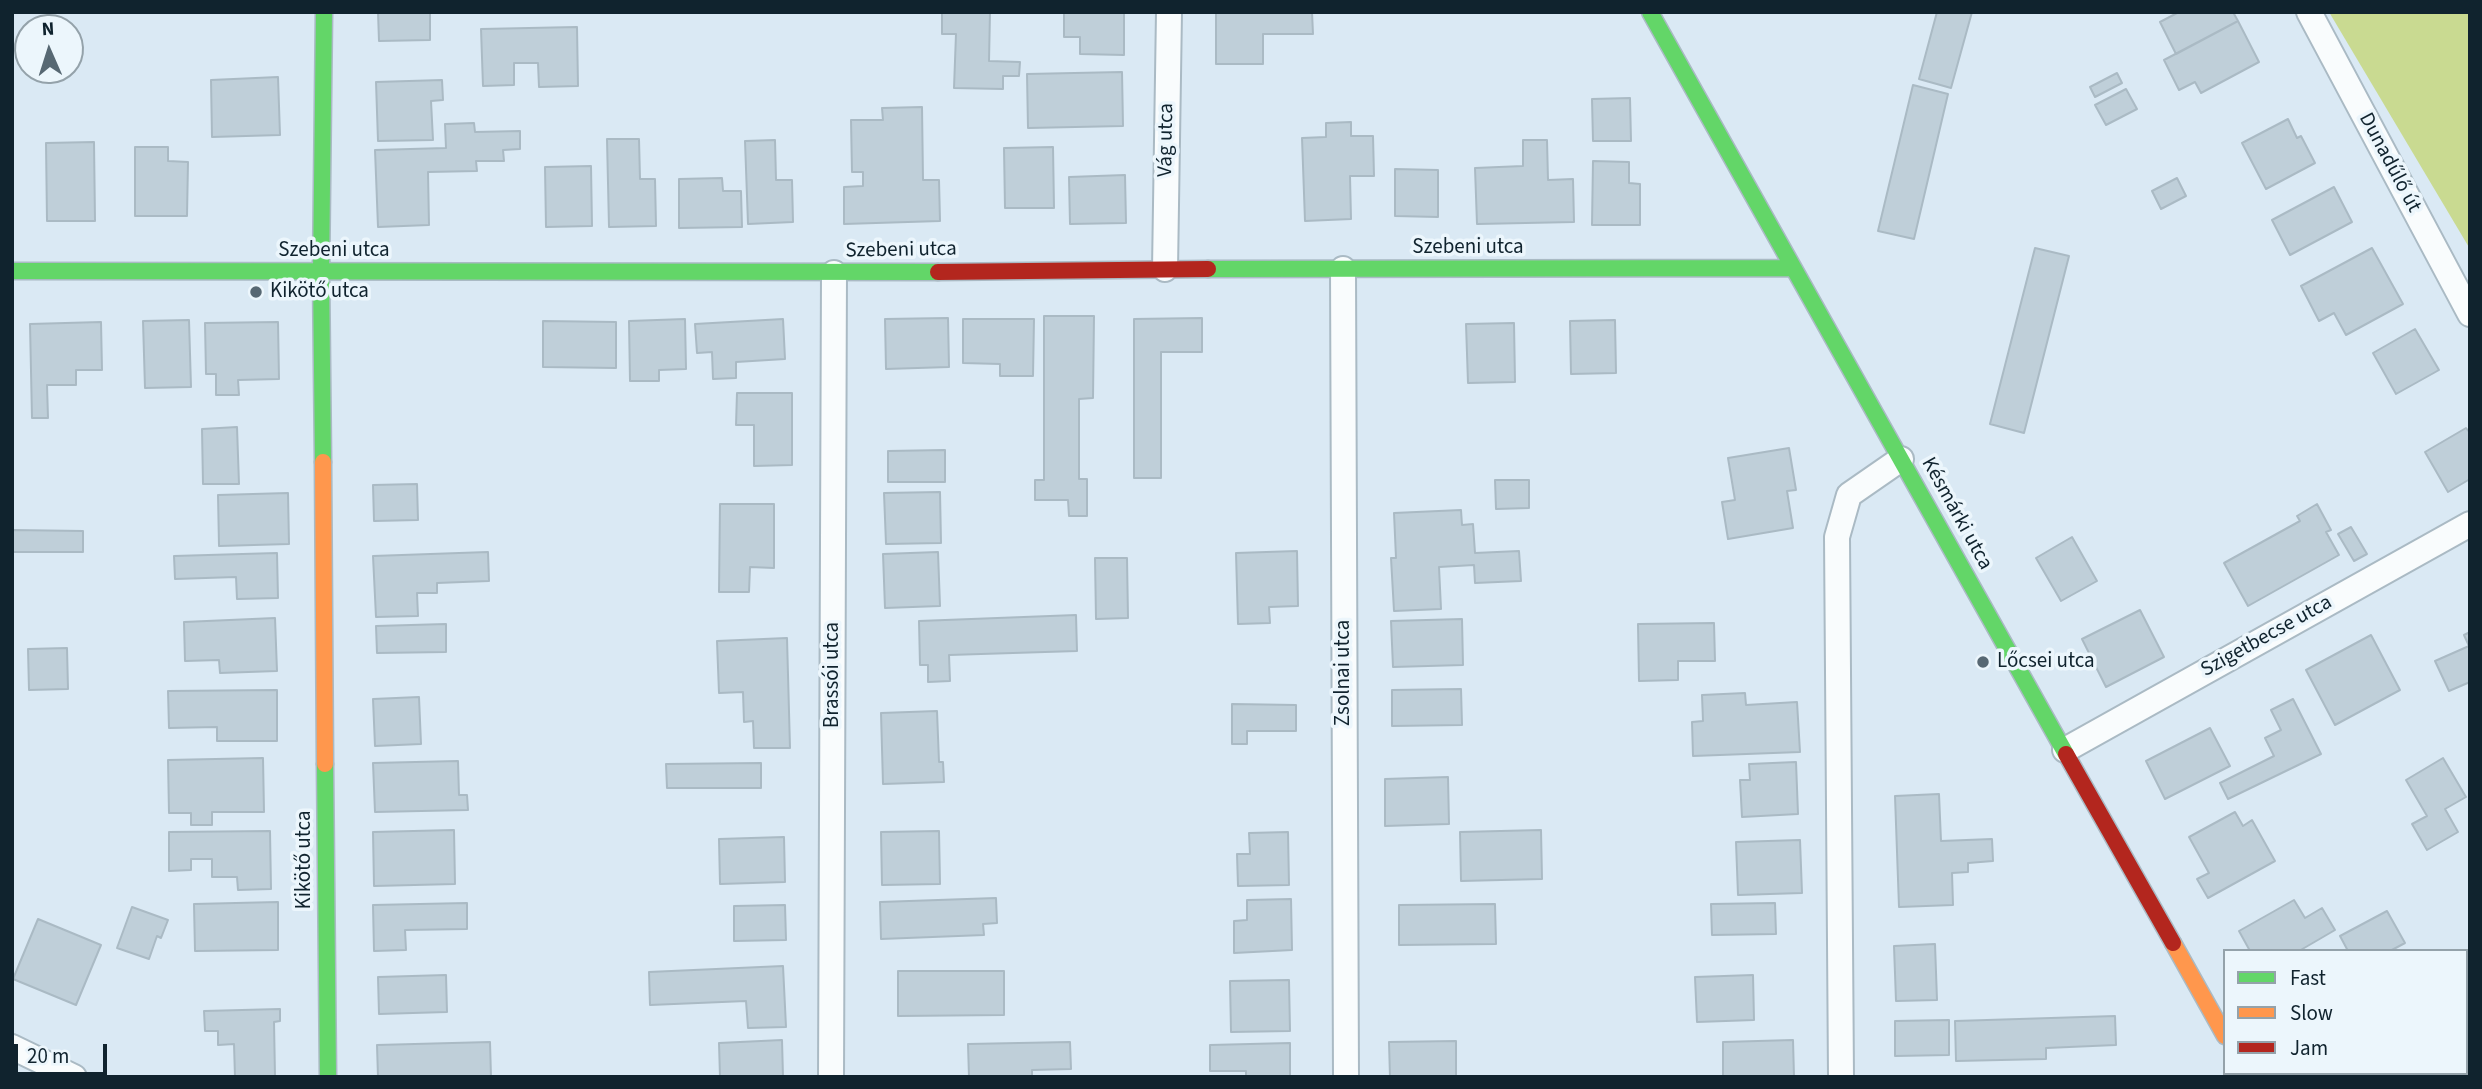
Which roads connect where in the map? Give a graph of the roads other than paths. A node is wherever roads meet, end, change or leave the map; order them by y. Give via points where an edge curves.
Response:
1 (324, 12) edge
2 (1169, 12) edge
3 (1650, 12) edge
4 (2309, 12) edge
5 (1790, 268) junction
6 (1165, 269) junction
7 (1343, 269) junction
8 (12, 271) edge
9 (321, 272) junction
10 (834, 273) junction
11 (2470, 314) edge
12 (1901, 459) junction
13 (2470, 524) edge
14 (2065, 750) junction
15 (2223, 1032) edge
16 (12, 1047) edge
17 (74, 1077) edge
18 (328, 1077) edge
19 (831, 1077) edge
20 (1346, 1077) edge
21 (1841, 1077) edge

1 - 9 street, Kikötő utca
2 - 6 street, Vág utca
3 - 5 street, Késmárki utca
4 - 11 street, Dunadűlő út
5 - 7 street, Szebeni utca
5 - 12 street, Késmárki utca
6 - 7 street, Szebeni utca
6 - 10 street, Szebeni utca
7 - 20 street, Zsolnai utca
8 - 9 street, Szebeni utca
9 - 10 street, Szebeni utca
9 - 18 street, Kikötő utca
10 - 19 street, Brassói utca
12 - 14 street, Késmárki utca
12 - 21 street via 1849,495 1837,537
13 - 14 street, Szigetbecse utca
14 - 15 street, Késmárki utca
16 - 17 street

